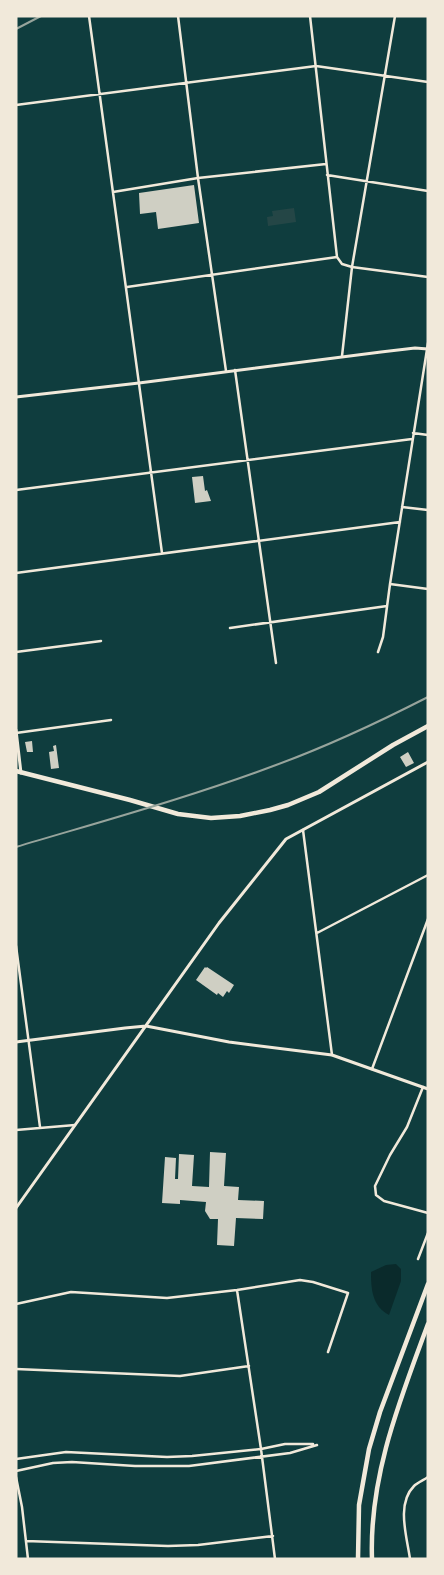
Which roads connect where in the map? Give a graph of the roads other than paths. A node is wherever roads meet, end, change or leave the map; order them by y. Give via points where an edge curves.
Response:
1 (89, 16) edge
2 (178, 16) edge
3 (310, 16) edge
4 (395, 16) edge
5 (316, 66) junction
6 (386, 76) junction
7 (185, 82) junction
8 (428, 82) edge
9 (99, 95) junction
10 (16, 105) edge
11 (326, 164) junction
12 (327, 175) junction
13 (198, 178) junction
14 (367, 182) junction
15 (428, 191) edge
16 (113, 192) junction
17 (337, 257) junction
18 (352, 267) junction
19 (213, 275) junction
20 (428, 277) edge
21 (127, 287) junction
22 (428, 343) edge
23 (427, 349) edge
24 (342, 356) junction
25 (235, 370) junction
26 (226, 371) junction
27 (140, 383) junction
28 (16, 397) edge
29 (413, 432) junction
30 (428, 435) edge
31 (412, 439) junction
32 (247, 460) junction
33 (152, 472) junction
34 (16, 490) edge
35 (402, 506) junction
36 (428, 510) edge
37 (400, 522) junction
38 (258, 542) junction
39 (162, 553) junction
40 (16, 573) edge
41 (390, 584) junction
42 (428, 589) edge
43 (387, 606) junction
44 (269, 622) junction
45 (230, 628) dead end
46 (101, 642) dead end
47 (16, 652) edge
48 (378, 652) dead end
49 (276, 663) dead end
50 (111, 720) dead end
51 (428, 726) edge
52 (16, 732) edge
53 (428, 762) edge
54 (19, 772) edge
55 (303, 830) junction
56 (428, 875) edge
57 (428, 918) edge
58 (317, 933) junction
59 (16, 946) edge
60 (17, 951) edge
61 (146, 1026) junction
62 (29, 1040) junction
63 (16, 1042) edge
64 (332, 1054) junction
65 (372, 1069) junction
66 (422, 1087) junction
67 (428, 1089) edge
68 (75, 1125) junction
69 (40, 1128) junction
70 (16, 1130) edge
71 (16, 1208) edge
72 (428, 1213) edge
73 (428, 1233) edge
74 (418, 1259) dead end
75 (428, 1284) edge
76 (237, 1290) junction
77 (16, 1304) edge
78 (428, 1324) edge
79 (328, 1352) dead end
80 (249, 1366) junction
81 (16, 1369) edge
82 (261, 1449) junction
83 (262, 1458) junction
84 (16, 1459) edge
85 (16, 1471) edge
86 (16, 1476) edge
87 (428, 1477) edge
88 (273, 1536) junction
89 (26, 1541) junction
90 (28, 1559) edge
91 (276, 1559) edge
92 (358, 1559) edge
93 (372, 1559) edge
94 (410, 1559) edge

1 - 9 street
2 - 7 street
3 - 5 street
4 - 6 street
5 - 6 street
5 - 7 street
5 - 11 street
6 - 8 street
6 - 14 street
7 - 9 street
7 - 13 street
9 - 10 street
9 - 16 street
11 - 12 street
11 - 13 street
12 - 14 street
12 - 17 street
13 - 16 street
13 - 19 street
14 - 15 street
14 - 18 street
16 - 21 street
17 - 18 street via 342,264
17 - 19 street
18 - 20 street
18 - 24 street
19 - 21 street
19 - 26 street
21 - 27 street
22 - 23 street
23 - 24 street
23 - 29 street
24 - 25 street
25 - 26 street
25 - 32 street
26 - 27 street
27 - 28 street
27 - 33 street
29 - 30 street
29 - 31 street
31 - 32 street
31 - 35 street
32 - 33 street
32 - 38 street
33 - 34 street
33 - 39 street
35 - 36 street
35 - 37 street
37 - 38 street
37 - 41 street
38 - 39 street
38 - 44 street
39 - 40 street
41 - 42 street
41 - 43 street
43 - 44 street
43 - 48 street
44 - 45 street
44 - 49 street
46 - 47 street
50 - 52 street
51 - 54 main road via 319,792 288,805 240,816 211,818 178,814
52 - 54 street
53 - 55 street
55 - 58 street
55 - 61 street via 286,839 224,916
56 - 58 street
57 - 65 street
58 - 64 street
59 - 60 street
60 - 62 street
61 - 62 street
61 - 64 street via 235,1043
61 - 68 street
62 - 63 street
62 - 69 street
64 - 65 street
65 - 66 street
66 - 67 street
66 - 72 street via 407,1127 375,1186 376,1195 384,1201
68 - 69 street
68 - 71 street
69 - 70 street
73 - 74 street
75 - 92 main road via 369,1449 358,1505
76 - 77 street via 168,1298 71,1292
76 - 79 street via 300,1280 348,1293
76 - 80 street
78 - 93 main road via 382,1462 372,1520
80 - 81 street via 180,1376
80 - 82 street
82 - 83 street
82 - 83 street via 285,1444 317,1444
82 - 84 street via 167,1457 66,1452
83 - 85 street via 190,1466 52,1463
83 - 88 street
86 - 89 street
87 - 94 street via 414,1486 406,1499 404,1514
88 - 89 street via 168,1546
88 - 91 street
89 - 90 street

